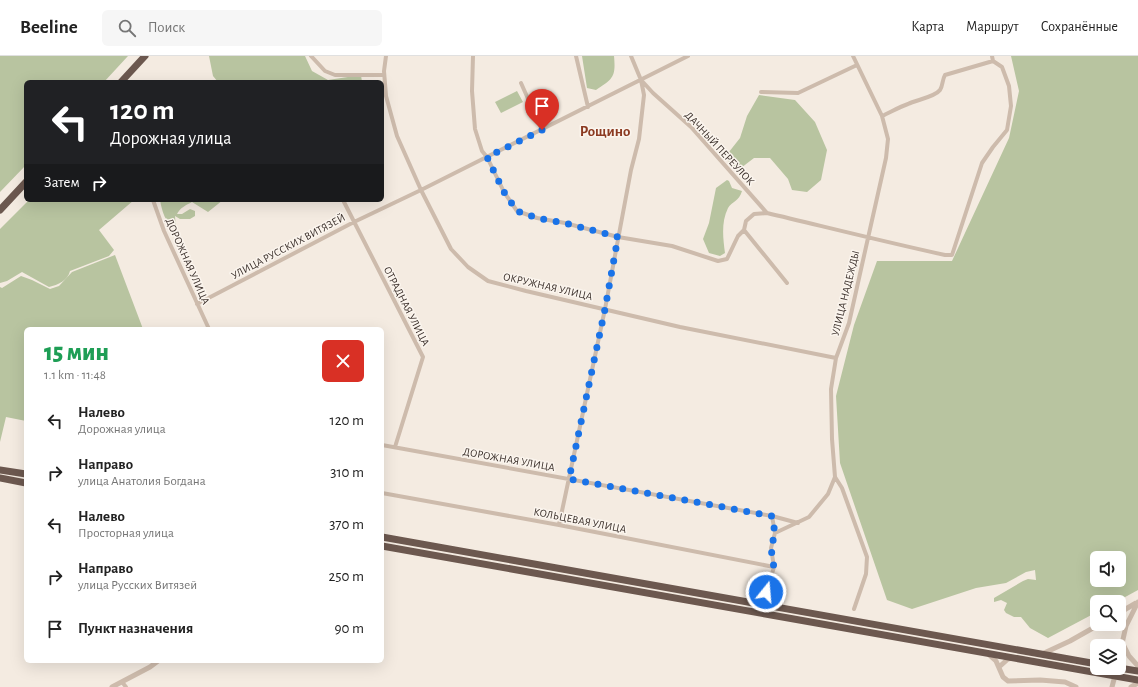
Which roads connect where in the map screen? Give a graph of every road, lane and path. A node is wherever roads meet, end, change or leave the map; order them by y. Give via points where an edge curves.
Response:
1 (145, 56) edge
2 (311, 56) edge
3 (386, 56) edge
4 (473, 56) edge
5 (576, 56) edge
6 (631, 56) edge
7 (853, 56) edge
8 (686, 57) edge
9 (992, 58) edge
10 (857, 65) junction
11 (384, 75) junction
12 (123, 80) edge
13 (641, 80) junction
14 (520, 83) dead end
15 (761, 92) dead end
16 (588, 106) junction
17 (882, 116) junction
18 (542, 130) junction
19 (487, 157) junction
20 (24, 184) edge
21 (421, 190) junction
22 (154, 202) edge
23 (343, 202) edge
24 (0, 210) edge
25 (767, 213) junction
26 (354, 222) junction
27 (744, 230) junction
28 (618, 237) junction
29 (868, 238) junction
30 (787, 283) dead end
31 (197, 304) junction
32 (605, 309) junction
33 (208, 327) edge
34 (836, 358) junction
35 (384, 445) edge
36 (395, 447) junction
37 (0, 470) edge
38 (24, 474) edge
39 (835, 476) junction
40 (0, 478) edge
41 (569, 479) junction
42 (24, 483) edge
43 (384, 493) edge
44 (772, 516) junction
45 (798, 523) junction
46 (559, 525) junction
47 (775, 533) junction
48 (384, 537) edge
49 (384, 546) edge
50 (774, 568) junction
51 (1138, 603) edge
52 (763, 604) junction
53 (854, 609) dead end
54 (1126, 609) edge
55 (1090, 630) edge
56 (1123, 639) edge
57 (1126, 649) edge
58 (987, 652) junction
59 (1042, 654) junction
60 (1017, 658) junction
61 (155, 663) edge
62 (1090, 663) edge
63 (1138, 666) edge
64 (999, 667) junction
65 (1090, 667) edge
66 (1126, 670) edge
67 (1138, 671) edge
68 (1126, 674) edge
69 (1116, 675) edge
70 (1138, 680) edge
71 (122, 682) junction
72 (1138, 683) edge
73 (112, 687) edge
74 (126, 687) edge
75 (1076, 687) edge
76 (1112, 687) edge
77 (1131, 687) edge

1 - 12 highway
2 - 11 street via 325,71 335,75
3 - 11 street, ОКРУЖНАЯ УЛИЦА
4 - 19 street via 475,129 482,152
5 - 16 street
6 - 13 street
7 - 10 street, УЛИЦА НАДЕЖДЫ
8 - 13 street, УЛИЦА РУССКИХ ВИТЯЗЕЙ
9 - 17 street via 945,75 941,88 935,95
9 - 29 street via 1002,67 1009,86 1011,106 1007,130 982,163 952,255
10 - 15 street via 798,93
10 - 17 street, УЛИЦА НАДЕЖДЫ
11 - 21 street, ОКРУЖНАЯ УЛИЦА via 386,96 398,136
13 - 16 street, УЛИЦА РУССКИХ ВИТЯЗЕЙ
13 - 25 street, ДАЧНЫЙ ПЕРЕУЛОК via 691,128
13 - 28 street via 644,95 639,140
14 - 18 street
16 - 18 street, УЛИЦА РУССКИХ ВИТЯЗЕЙ
17 - 29 street, УЛИЦА НАДЕЖДЫ via 888,139 886,158
18 - 19 street, УЛИЦА РУССКИХ ВИТЯЗЕЙ
19 - 21 street, УЛИЦА РУССКИХ ВИТЯЗЕЙ
19 - 28 street via 504,192 517,211
20 - 24 highway
21 - 26 street, УЛИЦА РУССКИХ ВИТЯЗЕЙ
21 - 32 street, ОКРУЖНАЯ УЛИЦА via 451,249 468,267 488,280
22 - 31 street, ДОРОЖНАЯ УЛИЦА
23 - 26 street, ОТРАДНАЯ УЛИЦА
25 - 27 street via 754,214 746,221
25 - 29 street
26 - 31 street, УЛИЦА РУССКИХ ВИТЯЗЕЙ
26 - 36 street, ОТРАДНАЯ УЛИЦА via 422,357
27 - 28 street via 726,259 718,261 672,246
27 - 30 street
28 - 32 street
29 - 34 street, УЛИЦА НАДЕЖДЫ via 849,323
31 - 33 street, ДОРОЖНАЯ УЛИЦА
32 - 34 street, ОКРУЖНАЯ УЛИЦА via 688,329
32 - 41 street
34 - 39 street, УЛИЦА НАДЕЖДЫ via 831,389
35 - 36 street, ДОРОЖНАЯ УЛИЦА
36 - 41 street, ДОРОЖНАЯ УЛИЦА
37 - 38 highway
39 - 45 street, УЛИЦА НАДЕЖДЫ via 828,494 809,517
39 - 53 street, УЛИЦА НАДЕЖДЫ via 842,488 867,557 866,574
40 - 42 highway
41 - 44 street, ДОРОЖНАЯ УЛИЦА
41 - 46 street
43 - 46 street, КОЛЬЦЕВАЯ УЛИЦА
44 - 45 street, ДОРОЖНАЯ УЛИЦА
44 - 47 street
45 - 47 street, УЛИЦА НАДЕЖДЫ
46 - 50 street, КОЛЬЦЕВАЯ УЛИЦА
47 - 50 street via 771,548
48 - 52 highway
49 - 58 highway
50 - 52 street
51 - 54 street
51 - 56 street via 1126,626
52 - 59 highway
55 - 59 street
57 - 63 street
58 - 60 highway
58 - 64 street
59 - 62 highway
60 - 64 street via 1008,659
60 - 65 highway
61 - 71 street
64 - 75 street via 1003,678 1008,681 1064,682
66 - 67 highway
68 - 70 highway
69 - 76 street
71 - 73 street
71 - 74 street
72 - 77 street

